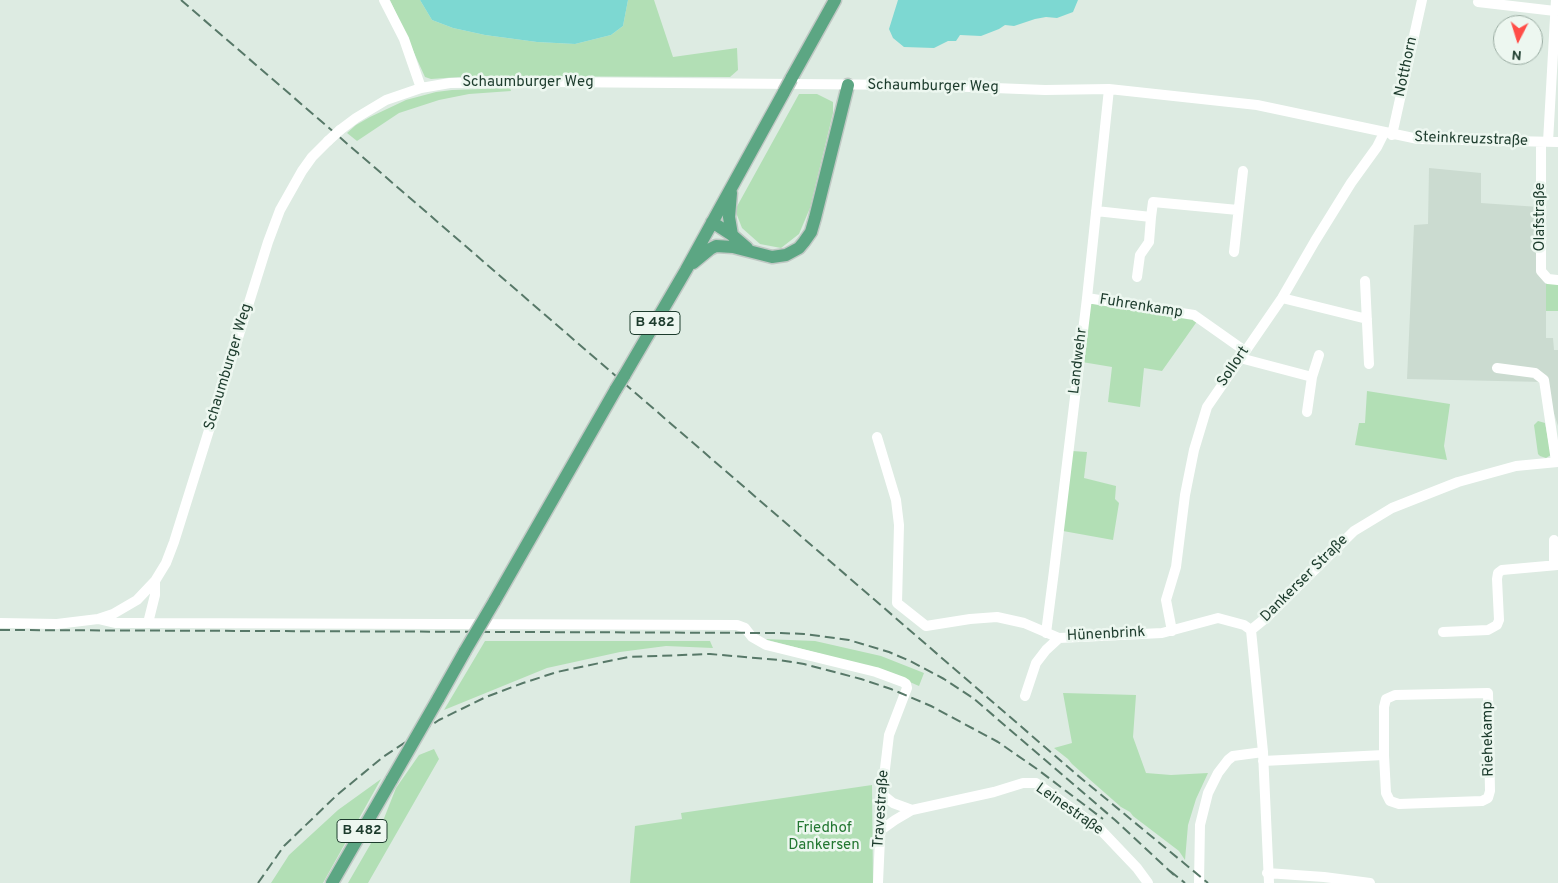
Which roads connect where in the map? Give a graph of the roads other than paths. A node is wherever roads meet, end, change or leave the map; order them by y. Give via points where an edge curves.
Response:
1 (384, 0) edge
2 (835, 0) edge
3 (1422, 0) edge
4 (1556, 0) edge
5 (1478, 2) dead end
6 (1555, 11) junction
7 (1555, 46) edge
8 (848, 85) junction
9 (421, 88) junction
10 (1109, 89) junction
11 (1388, 134) junction
12 (1549, 142) edge
13 (1243, 171) dead end
14 (731, 188) junction
15 (1238, 210) junction
16 (1096, 211) junction
17 (1151, 217) junction
18 (709, 227) junction
19 (733, 241) junction
20 (1234, 252) dead end
21 (686, 270) junction
22 (1137, 277) dead end
23 (1558, 280) edge
24 (1365, 281) dead end
25 (1087, 298) junction
26 (1282, 298) junction
27 (1367, 319) junction
28 (1242, 354) junction
29 (1319, 355) dead end
30 (1369, 364) dead end
31 (1497, 368) dead end
32 (1312, 377) junction
33 (1307, 412) dead end
34 (877, 437) dead end
35 (1557, 462) edge
36 (1554, 540) dead end
37 (1556, 565) edge
38 (155, 581) junction
39 (98, 619) junction
40 (0, 623) edge
41 (148, 623) junction
42 (1251, 630) junction
43 (1172, 631) junction
44 (1443, 632) dead end
45 (1046, 633) junction
46 (1059, 638) junction
47 (1025, 696) dead end
48 (1384, 755) junction
49 (1263, 756) junction
50 (882, 794) junction
51 (912, 810) junction
52 (881, 830) junction
53 (1268, 878) edge
54 (332, 883) edge
55 (878, 883) edge
56 (1148, 883) edge
57 (1199, 883) edge
58 (1370, 883) edge

1 - 9 street via 404,40
2 - 14 main road, B 482, bridge
3 - 11 street, Notthorn
4 - 6 street, Olafstraße
5 - 6 street
6 - 7 street, Olafstraße
7 - 12 street, Olafstraße
8 - 9 street, Schaumburger Weg via 450,82
8 - 10 street, Schaumburger Weg
8 - 19 main road via 811,232 799,248 786,255 772,257
9 - 38 street, Schaumburger Weg, bridge via 386,100 340,130 312,157 280,210 174,542
10 - 11 street, Schaumburger Weg via 1257,105
10 - 16 street, Landwehr
11 - 12 street, Steinkreuzstraße via 1444,141
11 - 26 street, Sollort via 1326,225
12 - 23 street, Olafstraße via 1541,271 1548,279
13 - 15 street
14 - 18 main road, B 482
14 - 19 main road via 729,216
15 - 17 street via 1153,202
15 - 20 street
16 - 17 street
16 - 25 street, Landwehr
17 - 22 street via 1149,242 1140,255
18 - 19 main road
18 - 21 main road, B 482
19 - 21 main road via 710,249
21 - 54 main road, B 482, bridge
24 - 27 street
25 - 28 street, Fuhrenkamp via 1194,315
25 - 45 street, Landwehr
26 - 27 street
26 - 28 street, Sollort
27 - 30 street
28 - 32 street, Fuhrenkamp
28 - 43 street, Sollort via 1207,407 1194,450 1176,567 1166,600
29 - 32 street
31 - 35 street via 1535,373 1544,380
32 - 33 street
34 - 45 street, Hünenbrink via 896,500 899,525 897,602 926,626 997,617 1024,623
35 - 42 street, Dankerser Straße via 1516,466 1458,482 1385,512 1354,530
36 - 37 street
37 - 44 street via 1502,570 1498,573 1499,620 1493,628
38 - 39 street, Schaumburger Weg via 137,600
38 - 41 street
39 - 40 street, Schaumburger Weg via 57,624
39 - 41 street
41 - 50 street, Travestraße via 737,625 766,645 876,672 903,682 907,688 889,735
42 - 43 street, Hünenbrink via 1218,618
42 - 49 street, Dankerser Straße
43 - 46 street, Hünenbrink
45 - 46 street, Hünenbrink
46 - 47 street via 1036,663
48 - 48 street, Riehekamp via 1386,797 1394,803 1485,800 1490,796 1488,693 1390,696 1384,706
48 - 49 street
49 - 53 street, Dankerser Straße
49 - 57 street via 1239,754 1228,760 1218,773 1208,793 1200,825
50 - 51 street via 893,803
50 - 52 street, Travestraße
51 - 52 street, Leinestraße
51 - 56 street, Leinestraße via 1023,783 1036,784 1098,827
52 - 55 street, Travestraße
53 - 58 street via 1324,877

